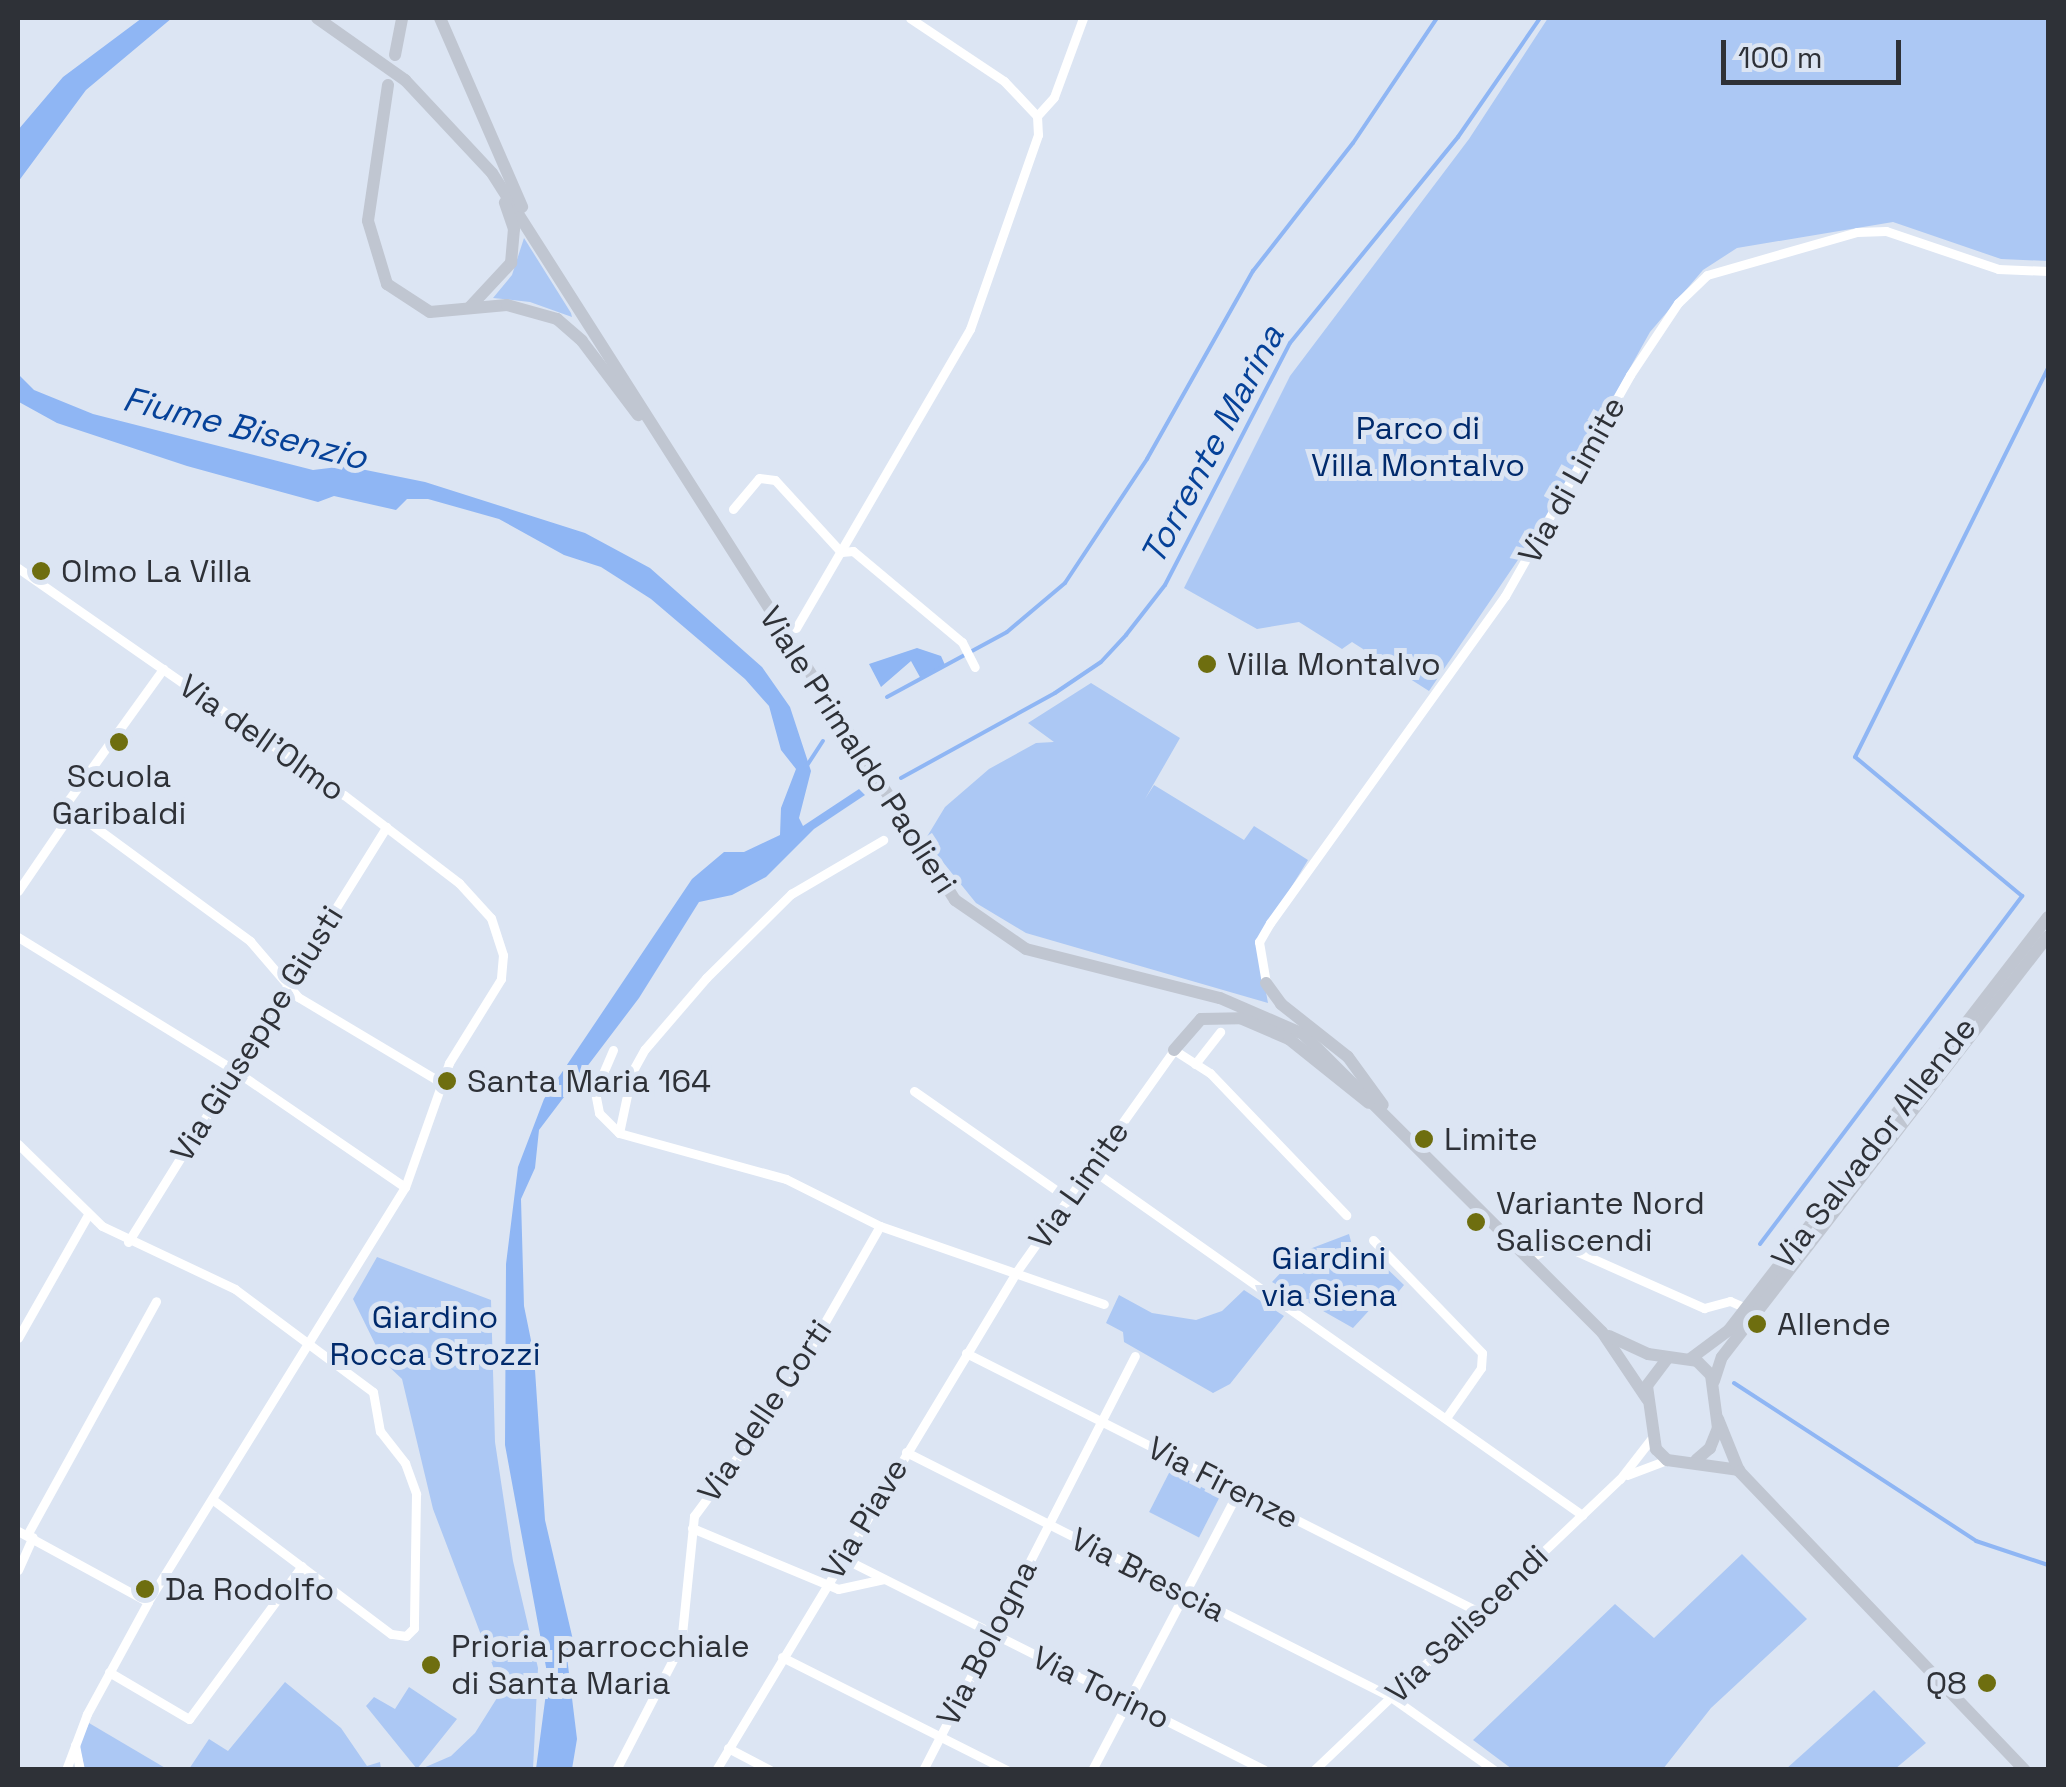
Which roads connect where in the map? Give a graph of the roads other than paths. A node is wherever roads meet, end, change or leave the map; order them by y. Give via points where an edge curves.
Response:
1 (317, 18) edge
2 (402, 18) edge
3 (440, 18) edge
4 (910, 18) edge
5 (1083, 18) edge
6 (395, 56) dead end
7 (388, 85) dead end
8 (1037, 116) junction
9 (492, 174) junction
10 (535, 237) junction
11 (2048, 271) edge
12 (466, 310) junction
13 (664, 443) junction
14 (734, 508) dead end
15 (840, 552) junction
16 (18, 568) edge
17 (796, 628) dead end
18 (975, 667) dead end
19 (162, 669) junction
20 (65, 805) junction
21 (386, 827) junction
22 (882, 840) dead end
23 (18, 891) edge
24 (2048, 917) edge
25 (2048, 936) edge
26 (18, 937) edge
27 (1266, 983) joint
28 (288, 984) junction
29 (1220, 1032) dead end
30 (613, 1050) dead end
31 (1174, 1050) junction
32 (1195, 1064) junction
33 (234, 1070) junction
34 (442, 1084) junction
35 (914, 1091) dead end
36 (1386, 1112) junction
37 (618, 1134) junction
38 (18, 1144) edge
39 (1091, 1168) junction
40 (405, 1187) junction
41 (1069, 1199) junction
42 (88, 1215) junction
43 (1346, 1216) dead end
44 (880, 1226) junction
45 (1372, 1240) dead end
46 (128, 1242) junction
47 (1530, 1258) junction
48 (1017, 1271) junction
49 (156, 1301) dead end
50 (1104, 1304) dead end
51 (1746, 1308) junction
52 (1602, 1332) junction
53 (18, 1338) edge
54 (312, 1342) junction
55 (966, 1353) junction
56 (1135, 1356) dead end
57 (1690, 1358) junction
58 (1666, 1359) junction
59 (1714, 1382) junction
60 (1647, 1399) junction
61 (1446, 1418) junction
62 (1718, 1419) junction
63 (1100, 1422) junction
64 (1651, 1439) junction
65 (906, 1452) junction
66 (1667, 1460) junction
67 (1696, 1460) junction
68 (1740, 1470) junction
69 (1620, 1478) junction
70 (1239, 1490) junction
71 (212, 1499) junction
72 (1582, 1514) junction
73 (1046, 1524) junction
74 (692, 1528) junction
75 (26, 1534) edge
76 (843, 1558) junction
77 (302, 1566) junction
78 (18, 1570) edge
79 (884, 1579) junction
80 (826, 1584) junction
81 (1184, 1593) junction
82 (148, 1602) junction
83 (1481, 1613) junction
84 (991, 1634) junction
85 (782, 1657) junction
86 (109, 1672) junction
87 (1391, 1697) junction
88 (1128, 1702) junction
89 (940, 1734) junction
90 (75, 1742) junction
91 (728, 1748) junction
92 (66, 1770) edge
93 (80, 1770) edge
94 (616, 1770) edge
95 (716, 1770) edge
96 (770, 1770) edge
97 (922, 1770) edge
98 (1007, 1770) edge
99 (1092, 1770) edge
100 (1264, 1770) edge
101 (1314, 1770) edge
102 (1494, 1770) edge
103 (2024, 1770) edge

1 - 9 main road, Viale Primaldo Paolieri via 404,80
2 - 6 main road
3 - 10 main road
4 - 8 street via 1004,81
5 - 8 street via 1054,97
7 - 12 main road via 368,206 376,263 392,290 416,307
8 - 15 street via 1038,135 970,329
9 - 10 main road, Viale Primaldo Paolieri
9 - 12 main road via 513,222 514,252 500,282
10 - 13 main road, Viale Primaldo Paolieri
11 - 27 street, Via di Limite via 1998,269 1886,232 1857,232 1707,275 1678,303 1630,375 1505,596 1270,923 1259,942
12 - 13 main road via 520,307 557,319 582,340
13 - 36 main road, Viale Primaldo Paolieri via 943,887 978,921 1026,949 1276,1018 1316,1044
14 - 15 street via 758,478 774,480
15 - 17 street
15 - 18 street via 853,551 962,642
16 - 19 street, Via dell'Olmo
19 - 20 street
19 - 21 street, Via dell'Olmo
20 - 23 street via 64,825
20 - 28 street via 198,898
21 - 28 street, Via Giuseppe Giusti
21 - 34 street, Via dell'Olmo via 470,893 494,923 503,948 500,979
22 - 37 street via 791,894 706,978 645,1048 632,1072
24 - 51 main road, Via Salvador Allende
25 - 59 main road, Via Salvador Allende via 1722,1357
26 - 33 street
27 - 36 main road via 1281,1004 1370,1080
28 - 33 street, Via Giuseppe Giusti
28 - 34 street
29 - 32 street
30 - 37 street via 595,1092 599,1113
31 - 32 street
31 - 36 main road via 1201,1020 1240,1018 1289,1038
31 - 39 street, Via Limite
32 - 43 street
33 - 40 street
33 - 46 street, Via Giuseppe Giusti
34 - 40 street
35 - 41 street
36 - 47 main road, Viale Primaldo Paolieri
37 - 44 street, Via Limite via 786,1179
38 - 42 street
39 - 41 street, Via Limite
39 - 61 street
40 - 54 street
41 - 48 street, Via Limite
42 - 46 street
42 - 53 street
44 - 48 street, Via Limite
44 - 74 street, Via delle Corti via 782,1396 694,1516
45 - 61 street via 1482,1354 1481,1368
46 - 54 street via 226,1284
47 - 51 street via 1569,1248 1704,1308 1730,1300
47 - 52 main road, Viale Primaldo Paolieri
48 - 50 street
48 - 55 street, Via Piave
49 - 75 street
51 - 57 main road, Via Salvador Allende via 1712,1347
52 - 58 main road, Viale Primaldo Paolieri
52 - 60 main road, Viale Primaldo Paolieri
54 - 71 street
54 - 77 street via 374,1392 380,1431 412,1480 418,1619 408,1634 391,1634
55 - 63 street, Via Firenze
55 - 65 street, Via Piave
56 - 63 street, Via Bologna
57 - 58 main road, Viale Primaldo Paolieri
57 - 59 main road
58 - 60 main road via 1652,1374
59 - 62 main road
60 - 64 main road, Viale Primaldo Paolieri
61 - 72 street
62 - 67 main road via 1714,1441
62 - 68 main road
63 - 70 street, Via Firenze
63 - 73 street, Via Bologna
64 - 66 main road
64 - 69 street, Via Saliscendi
65 - 73 street, Via Brescia
65 - 76 street, Via Piave
66 - 67 main road
66 - 69 street, Via Saliscendi
67 - 68 main road
68 - 103 main road
69 - 72 street, Via Saliscendi
70 - 81 street
70 - 83 street, Via Firenze
71 - 77 street
71 - 82 street
72 - 83 street, Via Saliscendi
73 - 81 street, Via Brescia
73 - 84 street, Via Bologna
74 - 80 street
74 - 94 street, Via delle Corti via 681,1644
75 - 78 street
75 - 82 street
76 - 79 street, Via Torino
76 - 80 street, Via Piave
77 - 86 street via 189,1719
79 - 80 street via 838,1589
79 - 84 street, Via Torino
80 - 85 street, Via Piave
81 - 87 street, Via Brescia
81 - 88 street
82 - 86 street
83 - 87 street, Via Saliscendi
84 - 88 street, Via Torino
84 - 89 street, Via Bologna
85 - 89 street
85 - 91 street, Via Piave
86 - 90 street
87 - 101 street, Via Saliscendi
87 - 102 street, Via Brescia
88 - 99 street
88 - 100 street, Via Torino
89 - 97 street, Via Bologna
89 - 98 street
90 - 92 street
90 - 93 street
91 - 95 street, Via Piave
91 - 96 street

